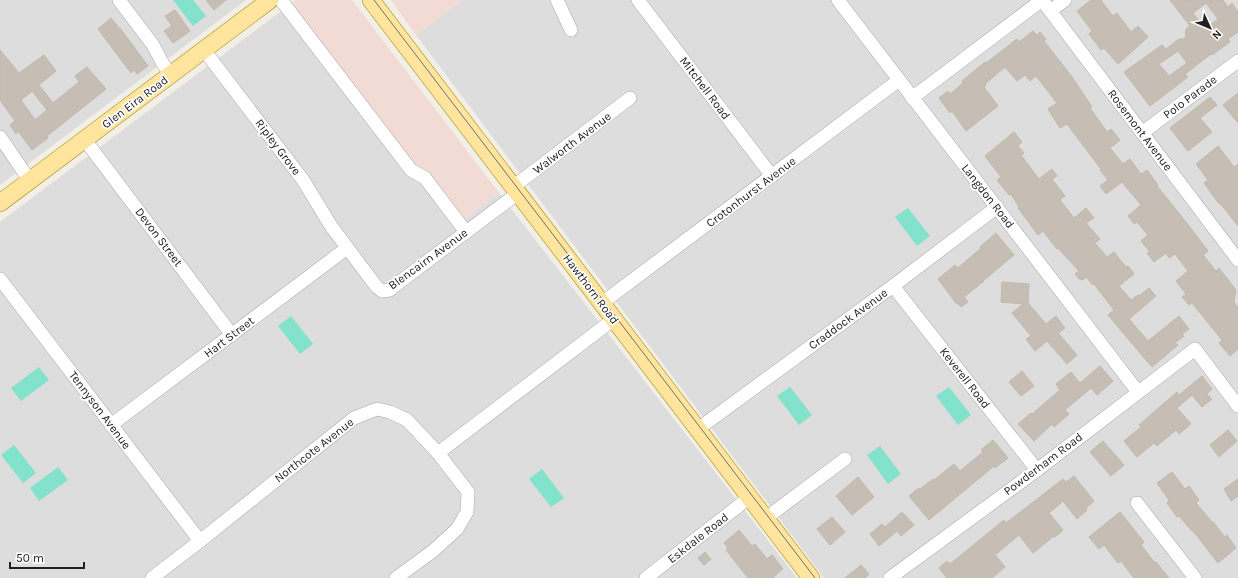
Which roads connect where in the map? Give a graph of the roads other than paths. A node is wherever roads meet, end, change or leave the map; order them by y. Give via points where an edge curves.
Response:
1 (119, 0) edge
2 (270, 0) edge
3 (281, 0) edge
4 (371, 0) edge
5 (557, 0) edge
6 (638, 0) edge
7 (838, 0) edge
8 (1042, 0) edge
9 (1065, 0) edge
10 (1050, 11) junction
11 (571, 30) dead end
12 (204, 50) junction
13 (1238, 61) edge
14 (174, 72) junction
15 (899, 80) junction
16 (630, 98) dead end
17 (912, 98) junction
18 (1142, 133) junction
19 (0, 137) edge
20 (85, 140) junction
21 (772, 176) junction
22 (33, 179) junction
23 (516, 190) junction
24 (0, 204) edge
25 (996, 207) junction
26 (466, 232) junction
27 (347, 248) junction
28 (1238, 260) edge
29 (0, 279) edge
30 (893, 286) junction
31 (602, 303) junction
32 (614, 319) junction
33 (232, 334) junction
34 (1138, 392) junction
35 (1238, 406) edge
36 (111, 426) junction
37 (698, 430) junction
38 (438, 454) junction
39 (845, 459) dead end
40 (1037, 470) junction
41 (750, 498) junction
42 (1137, 503) dead end
43 (766, 518) junction
44 (200, 541) junction
45 (152, 578) edge
46 (396, 578) edge
47 (646, 578) edge
48 (811, 578) edge
49 (890, 578) edge
50 (1195, 578) edge

1 - 14 street via 153,45 163,64
2 - 12 main road, Glen Eira Road
3 - 26 street via 411,170 424,178
4 - 23 main road, Hawthorn Road
5 - 11 street
6 - 21 street, Mitchell Road
7 - 15 street, Langdon Road
8 - 10 street, Rosemont Avenue
8 - 17 street
9 - 10 street
10 - 18 street, Rosemont Avenue
12 - 14 main road, Glen Eira Road
12 - 27 street, Ripley Grove via 303,180 330,226
13 - 18 street, Polo Parade
14 - 20 main road, Glen Eira Road
15 - 17 street, Langdon Road
15 - 21 street, Crotonhurst Avenue
16 - 23 street, Walworth Avenue
17 - 25 street, Langdon Road
18 - 28 street, Rosemont Avenue
19 - 22 street via 19,166
20 - 22 main road, Glen Eira Road
20 - 33 street, Devon Street
21 - 31 street, Crotonhurst Avenue
22 - 24 main road, Glen Eira Road
23 - 26 street, Blencairn Avenue
23 - 31 main road, Hawthorn Road
25 - 30 street, Craddock Avenue
25 - 34 street, Langdon Road
26 - 27 street, Blencairn Avenue via 386,291 376,286
27 - 33 street, Hart Street
29 - 36 street, Tennyson Avenue
30 - 37 street, Craddock Avenue
30 - 40 street, Keverell Road
31 - 32 main road, Hawthorn Road
32 - 37 main road, Hawthorn Road
32 - 38 street
33 - 36 street, Hart Street
34 - 35 street, Powderham Road via 1195,349
34 - 40 street, Powderham Road
36 - 44 street, Tennyson Avenue
37 - 41 main road, Hawthorn Road
38 - 44 street, Northcote Avenue via 406,420 377,409 354,418
38 - 46 street, Northcote Avenue via 468,492 467,512 457,528
39 - 43 street
40 - 49 street, Powderham Road
41 - 43 main road, Hawthorn Road
41 - 47 street, Eskdale Road
42 - 50 street
43 - 48 main road, Hawthorn Road
44 - 45 street, Northcote Avenue

